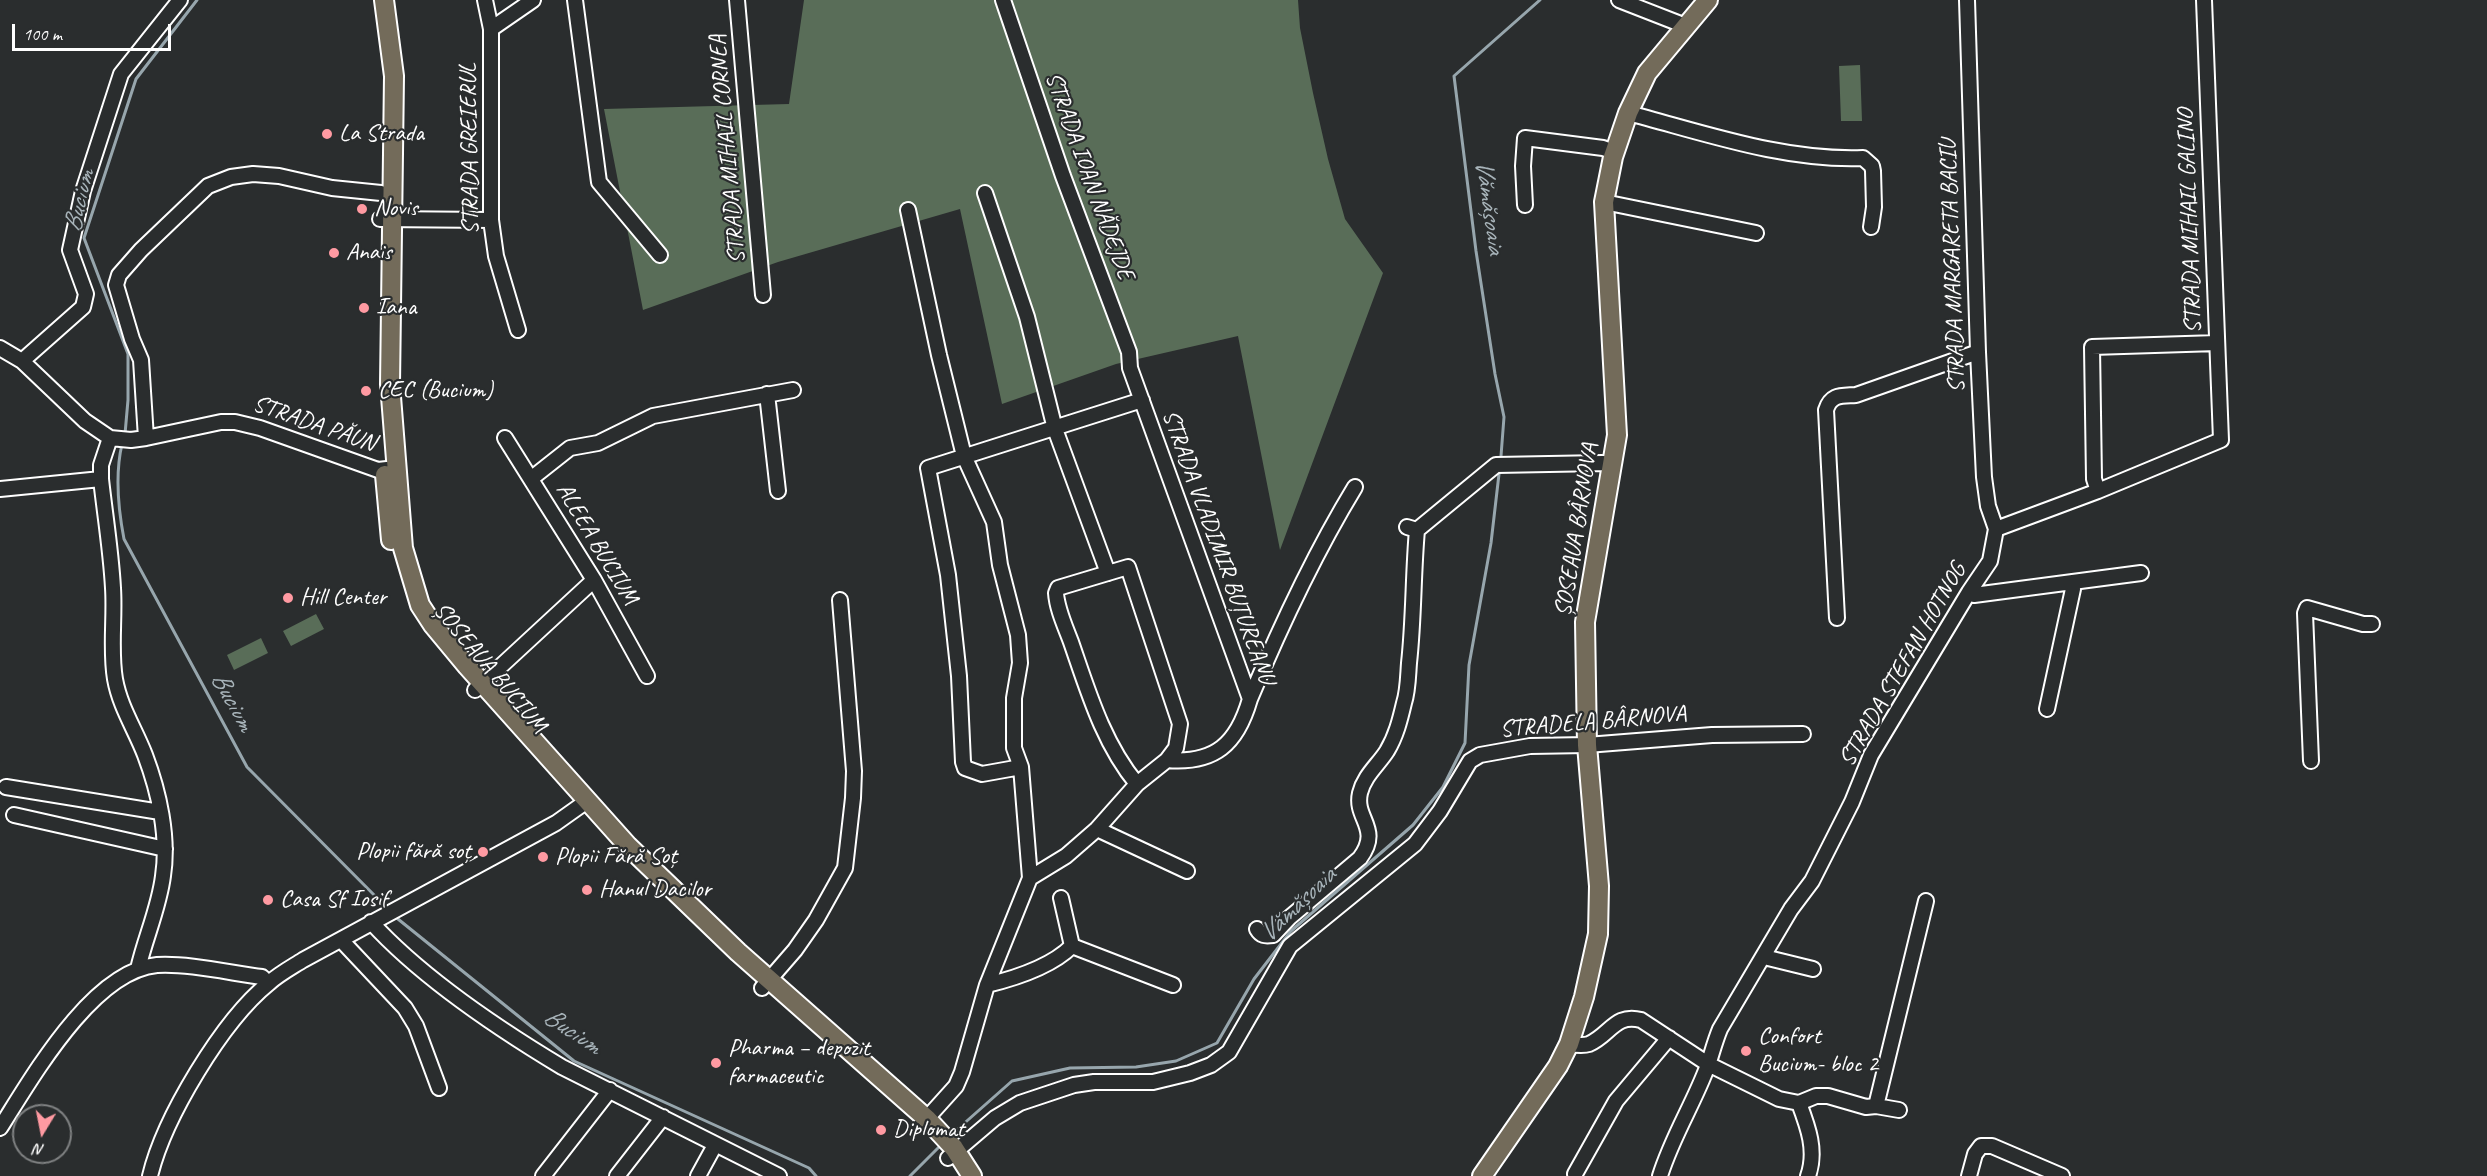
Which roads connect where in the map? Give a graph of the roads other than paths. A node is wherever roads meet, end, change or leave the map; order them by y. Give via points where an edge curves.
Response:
1 (180, 0) edge
2 (372, 0) edge
3 (384, 0) edge
4 (485, 0) edge
5 (533, 0) edge
6 (575, 0) edge
7 (737, 0) edge
8 (1003, 0) edge
9 (1619, 0) edge
10 (1708, 0) edge
11 (1968, 0) edge
12 (2204, 0) edge
13 (1683, 28) junction
14 (491, 29) junction
15 (1628, 113) junction
16 (1614, 152) junction
17 (381, 193) junction
18 (985, 193) dead end
19 (1604, 202) junction
20 (1525, 206) dead end
21 (908, 210) dead end
22 (386, 219) junction
23 (491, 220) junction
24 (1871, 228) dead end
25 (1756, 233) dead end
26 (660, 255) dead end
27 (763, 295) dead end
28 (518, 330) dead end
29 (2217, 343) junction
30 (0, 348) edge
31 (1978, 352) junction
32 (22, 361) junction
33 (1130, 368) joint
34 (793, 390) dead end
35 (767, 394) junction
36 (1142, 400) junction
37 (1055, 429) junction
38 (113, 438) junction
39 (146, 438) junction
40 (505, 438) dead end
41 (964, 456) junction
42 (1613, 465) junction
43 (391, 468) junction
44 (532, 478) junction
45 (101, 479) junction
46 (1355, 487) dead end
47 (0, 489) edge
48 (778, 491) dead end
49 (2098, 491) junction
50 (1996, 529) junction
51 (1108, 573) junction
52 (2141, 573) dead end
53 (594, 580) junction
54 (2072, 582) junction
55 (1969, 592) junction
56 (840, 600) dead end
57 (1838, 618) dead end
58 (2372, 624) dead end
59 (647, 676) dead end
60 (478, 686) junction
61 (1250, 699) junction
62 (2047, 709) dead end
63 (1803, 734) dead end
64 (1587, 745) junction
65 (1167, 760) junction
66 (2311, 761) dead end
67 (1021, 767) junction
68 (1137, 784) junction
69 (6, 787) dead end
70 (583, 805) junction
71 (160, 812) junction
72 (14, 815) dead end
73 (1097, 829) junction
74 (165, 849) junction
75 (1187, 872) dead end
76 (1030, 878) junction
77 (1061, 898) dead end
78 (1926, 901) dead end
79 (371, 922) junction
80 (1257, 929) dead end
81 (341, 940) junction
82 (1072, 946) junction
83 (1764, 957) junction
84 (138, 969) junction
85 (1813, 969) dead end
86 (268, 983) junction
87 (765, 984) junction
88 (987, 985) junction
89 (1173, 985) dead end
90 (1669, 1038) junction
91 (1569, 1044) junction
92 (1708, 1064) junction
93 (439, 1088) dead end
94 (610, 1090) junction
95 (1799, 1103) junction
96 (1876, 1106) junction
97 (1899, 1110) dead end
98 (663, 1117) junction
99 (926, 1126) junction
100 (0, 1128) edge
101 (715, 1145) junction
102 (951, 1153) junction
103 (1575, 1174) dead end
104 (150, 1176) edge
105 (543, 1176) edge
106 (617, 1176) edge
107 (698, 1176) edge
108 (780, 1176) edge
109 (959, 1176) edge
110 (972, 1176) edge
111 (1482, 1176) edge
112 (1660, 1176) edge
113 (1808, 1176) edge
114 (1969, 1176) edge
115 (2062, 1176) edge

1 - 32 street via 121,74 83,191 70,250 86,294 83,307
2 - 17 main road, ȘOSEAUA BUCIUM via 382,77
3 - 22 main road, ȘOSEAUA BUCIUM via 394,76
4 - 14 street, STRADA GREIERUL
5 - 14 street
6 - 26 street via 599,182
7 - 27 street, STRADA MIHAIL CORNEA
8 - 33 street, STRADA IOAN NĂDEJDE via 1129,352
9 - 13 street
10 - 13 main road, ȘOSEAUA BÂRNOVA
11 - 31 street, STRADA MARGARETA BACIU
12 - 29 street, STRADA MIHAIL GALINO
13 - 15 main road, ȘOSEAUA BÂRNOVA via 1647,73
14 - 23 street, STRADA GREIERUL
15 - 16 main road, ȘOSEAUA BÂRNOVA
15 - 24 street via 1764,148 1825,158 1863,158 1873,171
16 - 19 main road, ȘOSEAUA BÂRNOVA
16 - 20 street via 1525,138
17 - 22 main road, ȘOSEAUA BUCIUM
17 - 39 street via 332,188 279,176 231,177 208,186 141,250 119,275 116,285 141,360
18 - 37 street via 1027,317
19 - 25 street
19 - 42 main road, ȘOSEAUA BÂRNOVA via 1617,435
21 - 41 street
22 - 23 street
22 - 43 main road, ȘOSEAUA BUCIUM via 379,375
23 - 28 street, STRADA GREIERUL via 496,256
29 - 49 street, STRADA MIHAIL GALINO via 2221,440
29 - 49 street via 2092,347 2094,478
30 - 32 street
31 - 50 street, STRADA MARGARETA BACIU via 1984,477
31 - 57 street via 1829,401 1826,410
32 - 38 street via 85,421
33 - 36 street, STRADA VLADIMIR BUȚUREANU
34 - 35 street
35 - 44 street via 653,416 598,443 570,448
35 - 48 street
36 - 37 street
36 - 61 street, STRADA VLADIMIR BUȚUREANU
37 - 41 street
37 - 51 street
38 - 39 street, STRADA PĂUN
38 - 45 street via 101,465
39 - 43 street, STRADA PĂUN via 235,422 378,470
40 - 44 street, ALEEA BUCIUM
41 - 67 street via 994,522 1000,565 1018,635 1020,663 1013,724 1014,748
41 - 67 street via 928,468 948,575 963,762 965,768 982,774
42 - 64 main road, ȘOSEAUA BÂRNOVA via 1586,605
42 - 80 street via 1496,465 1412,528 1412,633 1405,699 1395,734 1359,795 1370,835 1366,850 1273,935 1265,936
43 - 60 main road, ȘOSEAUA BUCIUM via 387,510 400,583 410,609 426,634
44 - 53 street, ALEEA BUCIUM
45 - 47 street
45 - 71 street via 113,588 114,676 119,701 145,756
46 - 61 street via 1321,543
49 - 50 street
50 - 55 street, STRADA STEFAN HOTNOG via 1990,561
51 - 65 street via 1128,567 1180,724 1176,748
51 - 68 street via 1058,588 1056,600 1110,744
52 - 54 street
53 - 59 street, ALEEA BUCIUM
53 - 60 street
54 - 55 street via 1974,595
54 - 62 street
55 - 83 street, STRADA STEFAN HOTNOG via 1871,755 1812,881
56 - 87 street via 854,771 845,868 816,920
58 - 66 street via 2307,608
60 - 70 main road, ȘOSEAUA BUCIUM
61 - 65 street, STRADA VLADIMIR BUȚUREANU via 1245,717 1227,745 1201,758
63 - 64 street, STRADELA BÂRNOVA via 1712,735
64 - 91 main road, ȘOSEAUA BÂRNOVA via 1599,886 1598,934
64 - 102 street, STRADELA BÂRNOVA via 1500,750 1470,761 1415,844 1290,946 1229,1052 1211,1065 1153,1082 1074,1085 1020,1103
65 - 68 street
67 - 76 street
68 - 73 street
69 - 71 street
70 - 79 street
70 - 87 main road, ȘOSEAUA BUCIUM via 603,837 663,897
71 - 74 street
72 - 74 street
73 - 75 street
73 - 76 street via 1066,856
74 - 84 street via 159,895
76 - 88 street
77 - 82 street
78 - 96 street
79 - 81 street
79 - 94 street via 394,947 443,986 533,1050
81 - 86 street
81 - 93 street via 405,1008 416,1026
82 - 88 street via 1054,960
82 - 89 street
83 - 85 street
83 - 92 street, STRADA STEFAN HOTNOG via 1720,1029
84 - 86 street via 158,965 179,967 262,977
84 - 100 street via 114,983 78,1015
86 - 104 street via 228,1026 196,1074 159,1146
87 - 99 main road, ȘOSEAUA BUCIUM
88 - 99 street via 956,1086
90 - 91 street via 1632,1018 1622,1019 1590,1044
90 - 92 street
90 - 103 street via 1616,1101
91 - 111 main road, ȘOSEAUA BÂRNOVA
92 - 95 street via 1779,1100
92 - 112 street, STRADA STEFAN HOTNOG
94 - 98 street
94 - 105 street
95 - 96 street via 1828,1096 1866,1107
95 - 113 street via 1812,1147
96 - 97 street
98 - 101 street
98 - 106 street
99 - 102 main road, ȘOSEAUA BUCIUM
101 - 107 street
101 - 108 street
102 - 109 main road, ȘOSEAUA BUCIUM
102 - 110 main road, ȘOSEAUA BUCIUM
114 - 115 street via 1981,1146 1992,1146

